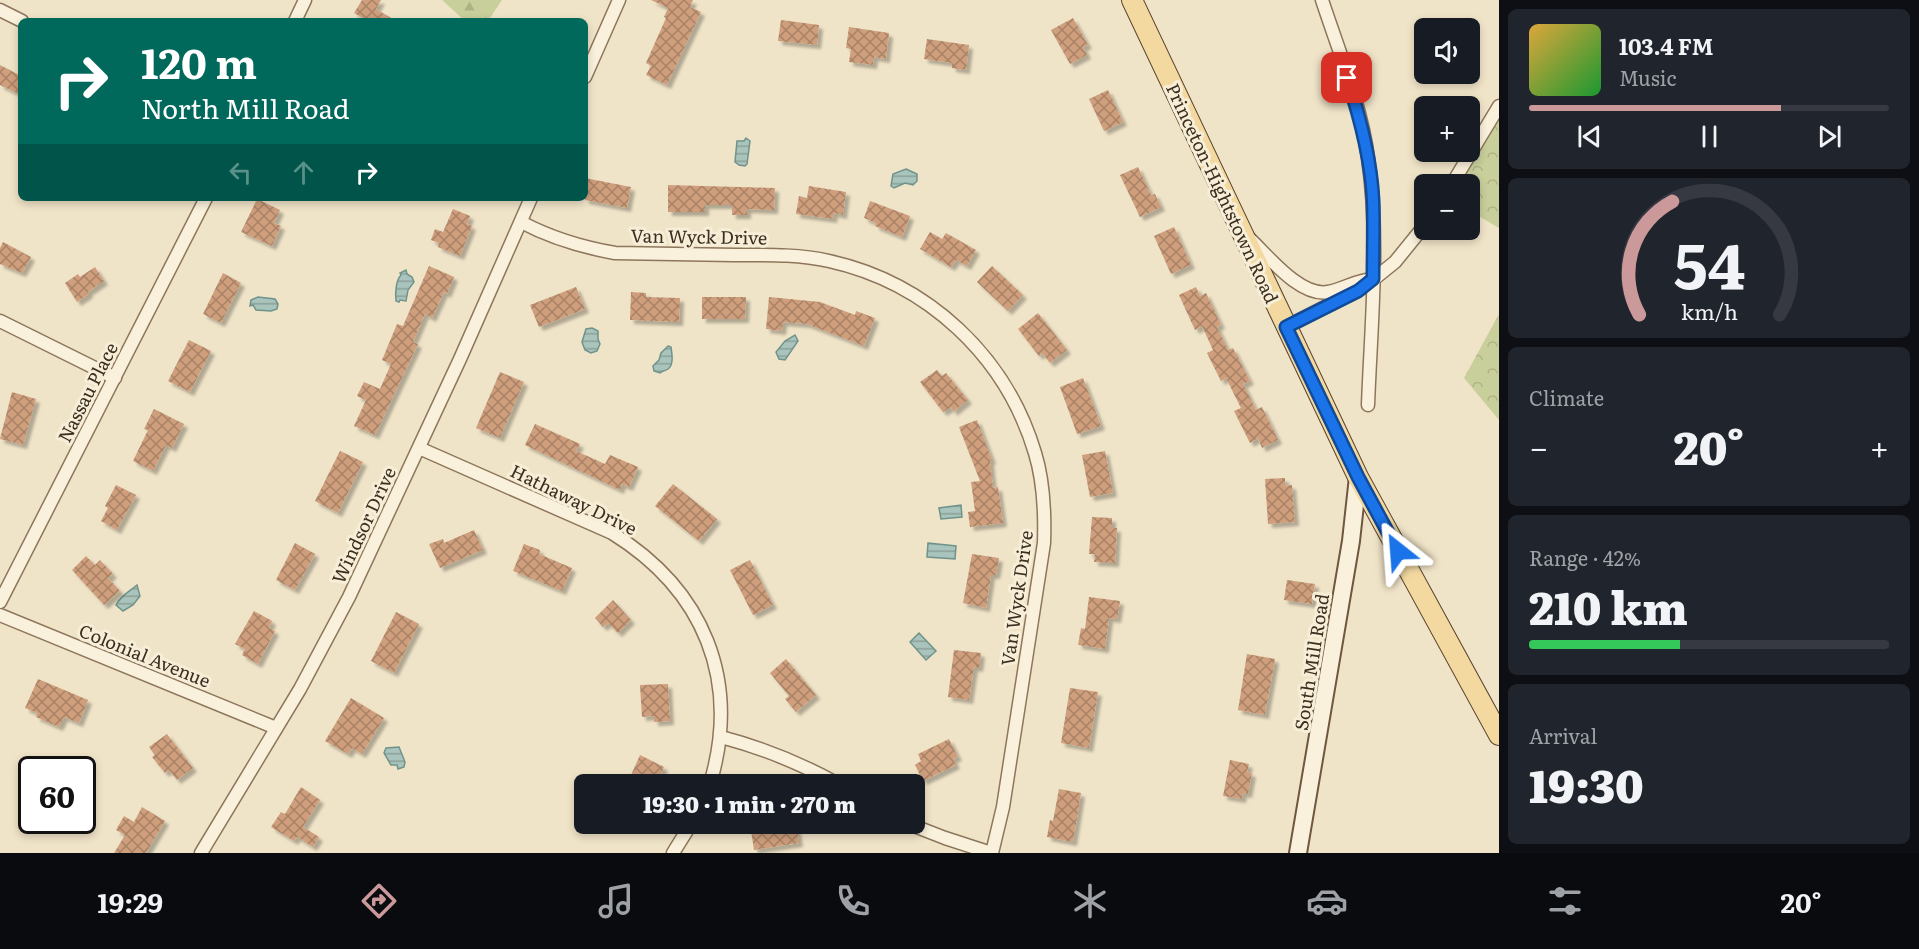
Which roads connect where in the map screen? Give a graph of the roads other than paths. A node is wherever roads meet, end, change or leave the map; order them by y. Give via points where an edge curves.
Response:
1 (306, 0) edge
2 (619, 0) edge
3 (1132, 0) edge
4 (1322, 0) edge
5 (0, 10) edge
6 (297, 18) edge
7 (18, 19) edge
8 (588, 70) edge
9 (1499, 106) edge
10 (1458, 174) edge
11 (204, 201) edge
12 (530, 201) edge
13 (521, 222) junction
14 (1242, 230) junction
15 (1414, 239) edge
16 (1373, 279) junction
17 (0, 321) edge
18 (1286, 327) junction
19 (115, 378) junction
20 (1368, 405) dead end
21 (419, 448) junction
22 (1358, 477) junction
23 (0, 602) edge
24 (0, 615) edge
25 (276, 728) junction
26 (1499, 735) edge
27 (721, 737) junction
28 (713, 774) edge
29 (819, 774) edge
30 (925, 830) edge
31 (685, 834) edge
32 (201, 853) edge
33 (673, 853) edge
34 (991, 853) edge
35 (1298, 853) edge

1 - 6 street
2 - 8 street
3 - 14 main road, Princeton-Hightstown Road
4 - 16 street via 1360,117 1368,157 1373,198
5 - 7 street
9 - 10 street
11 - 19 street, Nassau Place
12 - 13 street, Windsor Drive
13 - 21 street, Windsor Drive
13 - 34 street, Van Wyck Drive via 559,240 615,253 799,256 855,268 882,277 931,306 977,346 992,365 1024,423 1037,463 1045,515 1004,807
14 - 16 street via 1305,289 1330,292 1361,279
14 - 18 main road, Princeton-Hightstown Road
15 - 16 street via 1395,262
16 - 18 street via 1358,291
16 - 20 street
17 - 19 street
18 - 22 main road, Princeton-Hightstown Road
19 - 23 street, Nassau Place
21 - 25 street, Windsor Drive via 350,597
21 - 27 street, Hathaway Drive via 612,533 656,565 690,606 710,649 718,677
22 - 26 main road, Princeton-Hightstown Road
22 - 35 main road, South Mill Road via 1351,541
24 - 25 street, Colonial Avenue
25 - 32 street, Windsor Drive
27 - 28 street, Hathaway Drive
27 - 29 street via 760,747
30 - 34 street
31 - 33 street

